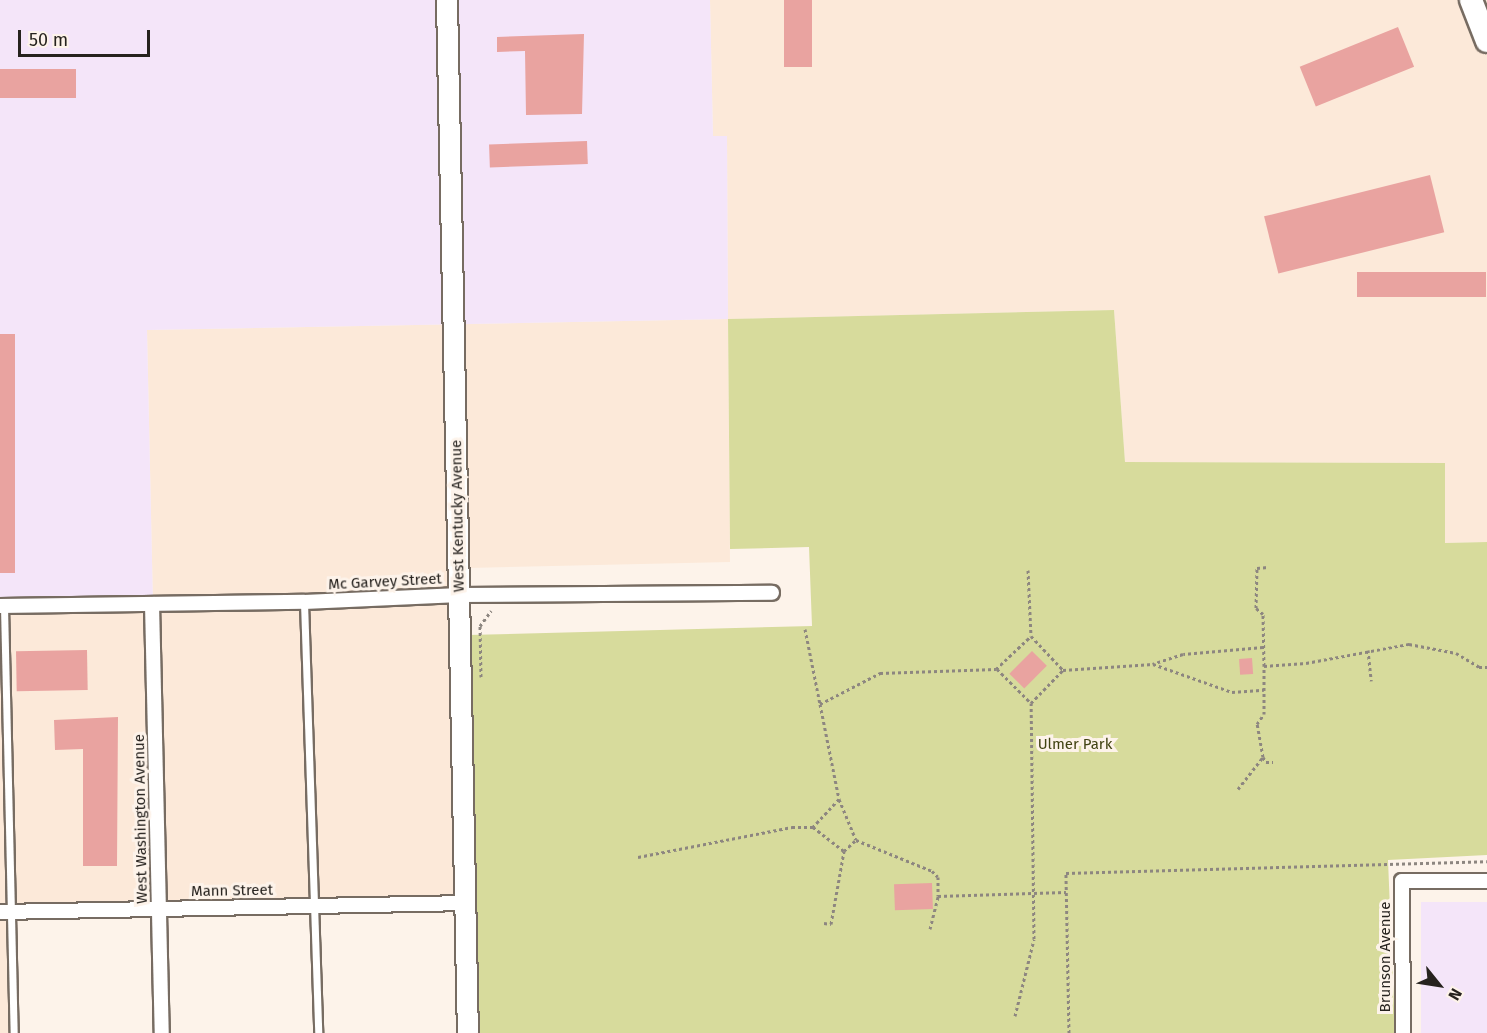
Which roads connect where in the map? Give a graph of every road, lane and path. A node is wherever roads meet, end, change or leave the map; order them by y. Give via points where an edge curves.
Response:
1 (447, 0) edge
2 (1471, 0) edge
3 (1487, 41) edge
4 (1268, 567) dead end
5 (1028, 570) dead end
6 (772, 593) dead end
7 (460, 595) junction
8 (304, 602) junction
9 (153, 604) junction
10 (2, 606) edge
11 (805, 629) dead end
12 (1030, 636) junction
13 (1263, 647) junction
14 (1368, 650) junction
15 (1152, 664) junction
16 (1264, 666) junction
17 (1487, 668) edge
18 (996, 669) junction
19 (1064, 670) junction
20 (1371, 681) dead end
21 (1265, 690) junction
22 (1031, 703) junction
23 (820, 704) junction
24 (1263, 757) junction
25 (1273, 762) dead end
26 (1238, 789) dead end
27 (839, 799) junction
28 (813, 827) junction
29 (856, 840) junction
30 (844, 851) junction
31 (638, 857) dead end
32 (1487, 861) edge
33 (1487, 881) edge
34 (1066, 892) junction
35 (1033, 893) junction
36 (938, 896) junction
37 (465, 903) junction
38 (317, 905) junction
39 (159, 909) junction
40 (6, 912) edge
41 (824, 923) dead end
42 (930, 929) dead end
43 (1015, 1016) dead end
44 (14, 1033) edge
45 (162, 1033) edge
46 (318, 1033) edge
47 (468, 1033) edge
48 (1069, 1033) edge
49 (1404, 1033) edge

1 - 7 street, West Kentucky Avenue
2 - 3 main road
4 - 13 path via 1257,567 1256,608 1263,614
5 - 12 path
6 - 7 street, Mc Garvey Street
7 - 8 street, Mc Garvey Street
7 - 37 street, West Kentucky Avenue
8 - 9 street, Mc Garvey Street
8 - 38 lane
9 - 10 street, Mc Garvey Street
9 - 39 street, West Washington Avenue
10 - 40 lane
11 - 23 path
12 - 18 path
12 - 19 path
13 - 15 path via 1183,654
13 - 16 path
14 - 16 path via 1306,663
14 - 17 path via 1397,645 1435,648
14 - 20 path
15 - 19 path
15 - 21 path via 1232,692
16 - 21 path
18 - 22 path
18 - 23 path via 880,673
19 - 22 path
21 - 24 path via 1264,714 1257,724
22 - 35 path
23 - 27 path
24 - 25 path via 1266,762
24 - 26 path
27 - 28 path
27 - 29 path
28 - 30 path
28 - 31 path via 792,826
29 - 30 path
29 - 36 path via 932,871 938,878
30 - 41 path via 831,924
32 - 34 path via 1066,873
33 - 49 street, Brunson Avenue via 1402,881
34 - 35 path
34 - 48 path
35 - 36 path
35 - 43 path via 1034,939
36 - 42 path
37 - 38 street, Mann Street
37 - 47 street, West Kentucky Avenue
38 - 39 street, Mann Street
38 - 46 lane
39 - 40 street, Mann Street
39 - 45 street, West Washington Avenue
40 - 44 lane

